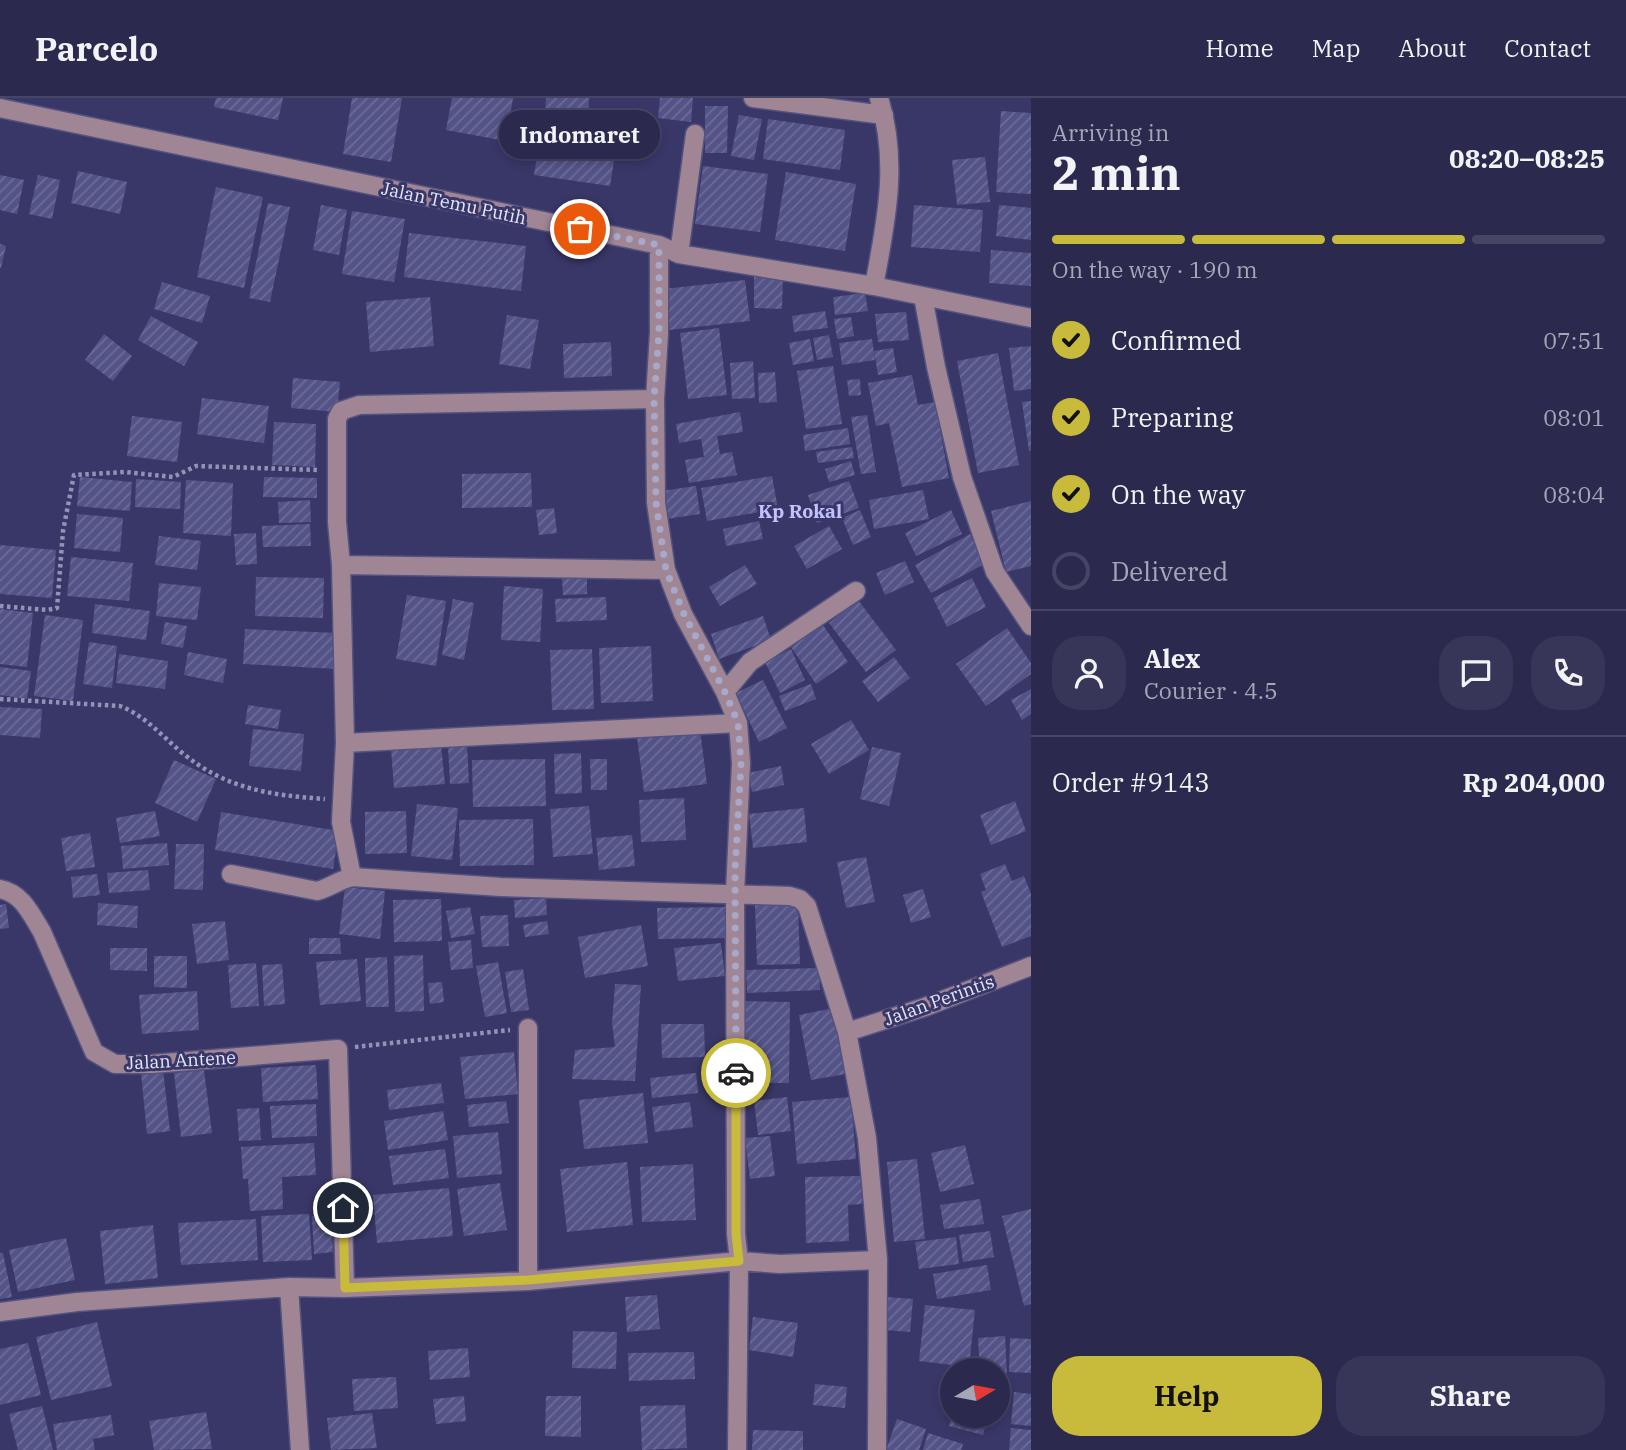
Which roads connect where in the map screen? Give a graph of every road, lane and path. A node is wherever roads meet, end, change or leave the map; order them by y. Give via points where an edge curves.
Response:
1 (753, 98) edge
2 (882, 106) edge
3 (0, 108) edge
4 (695, 134) dead end
5 (659, 245) junction
6 (679, 254) junction
7 (874, 286) junction
8 (923, 296) junction
9 (1031, 318) edge
10 (654, 399) junction
11 (337, 471) junction
12 (341, 565) junction
13 (666, 570) junction
14 (856, 591) dead end
15 (0, 606) edge
16 (1031, 626) edge
17 (725, 692) junction
18 (0, 699) edge
19 (738, 723) junction
20 (345, 743) junction
21 (342, 800) junction
22 (231, 874) dead end
23 (352, 877) junction
24 (0, 889) edge
25 (735, 893) junction
26 (1031, 967) edge
27 (528, 1028) joint
28 (847, 1032) junction
29 (338, 1049) junction
30 (878, 1260) junction
31 (739, 1261) junction
32 (528, 1280) junction
33 (289, 1287) junction
34 (345, 1288) junction
35 (0, 1312) edge
36 (300, 1450) edge
37 (737, 1450) edge
38 (877, 1450) edge

1 - 2 street
2 - 7 street via 891,171 889,210
3 - 5 street, Jalan Temu Putih
4 - 6 street
5 - 6 street, Jalan Temu Putih
5 - 10 street
6 - 7 street, Jalan Temu Putih
7 - 8 street, Jalan Temu Putih
8 - 9 street, Jalan Temu Putih
8 - 16 street via 962,477 995,572
10 - 11 street via 347,407 337,419
10 - 13 street via 656,503
11 - 12 street
11 - 15 path via 196,466 173,477 125,472 74,475 63,531 57,608
12 - 13 street
12 - 20 street
13 - 17 street
14 - 17 street via 750,662
17 - 19 street
18 - 21 path via 120,706 144,718 197,764 244,788
19 - 20 street
19 - 25 street via 741,764
20 - 21 street
21 - 23 street via 341,822
22 - 23 street via 317,891
23 - 25 street via 501,887
24 - 29 street, Jalan Antene via 9,891 31,914 94,1052 104,1059 115,1064 160,1064
25 - 28 street via 790,896 807,906
25 - 31 street
26 - 28 street, Jalan Perintis
27 - 29 path
27 - 32 street
28 - 30 street via 867,1138
29 - 34 street
30 - 31 street
30 - 38 street
31 - 32 street
31 - 37 street
32 - 34 street
33 - 34 street
33 - 35 street
33 - 36 street

